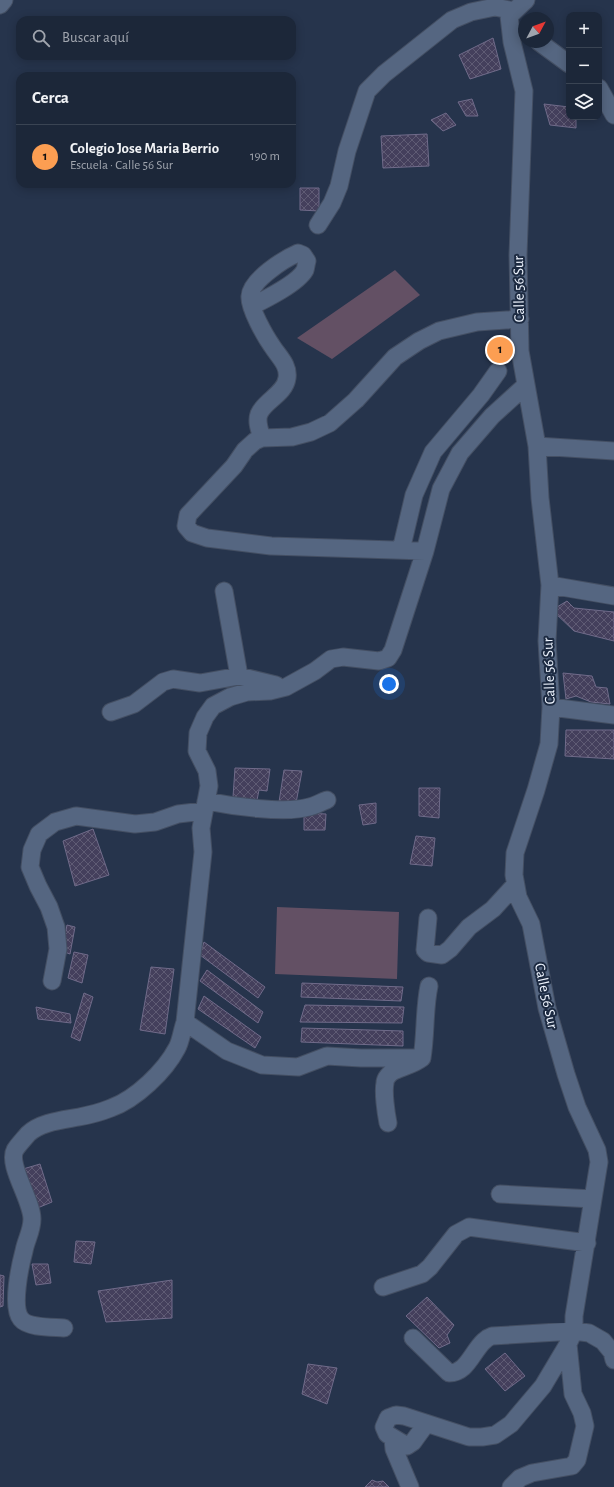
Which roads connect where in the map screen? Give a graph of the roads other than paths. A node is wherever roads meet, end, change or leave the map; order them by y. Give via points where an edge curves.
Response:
1 (4, 0) edge
2 (0, 5) edge
3 (516, 9) edge
4 (547, 48) edge
5 (566, 62) edge
6 (602, 93) edge
7 (614, 115) edge
8 (318, 225) dead end
9 (252, 306) dead end
10 (520, 319) junction
11 (498, 371) dead end
12 (525, 386) junction
13 (262, 438) junction
14 (537, 446) junction
15 (614, 451) edge
16 (401, 550) junction
17 (426, 551) junction
18 (550, 585) junction
19 (224, 590) dead end
20 (614, 596) edge
21 (240, 676) junction
22 (286, 687) junction
23 (551, 707) junction
24 (111, 712) dead end
25 (614, 715) edge
26 (327, 800) dead end
27 (205, 806) junction
28 (515, 885) junction
29 (428, 918) dead end
30 (52, 981) dead end
31 (429, 986) dead end
32 (185, 1022) junction
33 (422, 1058) junction
34 (388, 1123) dead end
35 (500, 1194) dead end
36 (593, 1199) junction
37 (587, 1243) junction
38 (383, 1287) dead end
39 (64, 1328) dead end
40 (414, 1338) dead end
41 (571, 1338) junction
42 (614, 1360) edge
43 (426, 1424) junction
44 (393, 1439) junction
45 (410, 1487) edge
46 (511, 1487) edge

1 - 2 street
3 - 8 street via 495,7 471,12 452,20 384,74 367,91 347,151 339,186 332,204
3 - 10 street, Calle 56 Sur via 512,42 524,91 518,255
4 - 5 street
6 - 7 street
9 - 13 street via 257,320 285,364 287,379 282,389 259,414 258,424
10 - 12 street, Calle 56 Sur via 520,351
10 - 13 street via 477,322 438,331 395,357 330,424 292,437
11 - 16 street via 433,452 414,495
12 - 14 street, Calle 56 Sur
12 - 17 street via 492,416 460,453 441,489
13 - 16 street via 246,450 188,514 186,526 192,533 207,538 271,546
14 - 15 street
14 - 18 street, Calle 56 Sur
16 - 17 street
17 - 22 street via 393,650 388,658 379,661 344,657 331,660
18 - 20 street
18 - 23 street, Calle 56 Sur via 547,641
19 - 21 street
21 - 22 street
21 - 24 street via 200,683 173,679 163,682 134,704
22 - 27 street via 247,692 213,706 198,733 197,751 207,772 209,786
23 - 25 street
23 - 28 street, Calle 56 Sur via 549,744 515,853
26 - 27 street via 310,807 283,810 222,804
27 - 30 street via 155,822 135,824 76,816 55,822 39,834 32,850 30,867 56,927 58,949
27 - 32 street via 202,828 203,852
28 - 29 street via 493,909 442,954 428,953 425,950
28 - 36 street, Calle 56 Sur via 531,924 547,1008 566,1074 597,1150 599,1162
31 - 33 street
32 - 33 street via 227,1051 262,1065 298,1067 327,1056
32 - 39 street via 178,1047 149,1084 113,1108 54,1122 30,1132 14,1151 13,1161 32,1219 24,1251 16,1311 21,1320 29,1325
33 - 34 street via 388,1076 385,1082
35 - 36 street
36 - 37 street, Calle 56 Sur
37 - 38 street via 468,1227 456,1234 422,1274
37 - 41 street, Calle 56 Sur
40 - 41 street via 449,1373 456,1373 465,1366 484,1341 492,1336
41 - 42 street via 589,1333 603,1341 612,1352
41 - 43 street via 542,1386 511,1424 495,1435 469,1437
41 - 46 street, Calle 56 Sur via 573,1394 586,1426 577,1460 572,1466 520,1478
43 - 44 street via 407,1446
43 - 44 street via 396,1415 388,1418 384,1427
44 - 45 street via 394,1449

